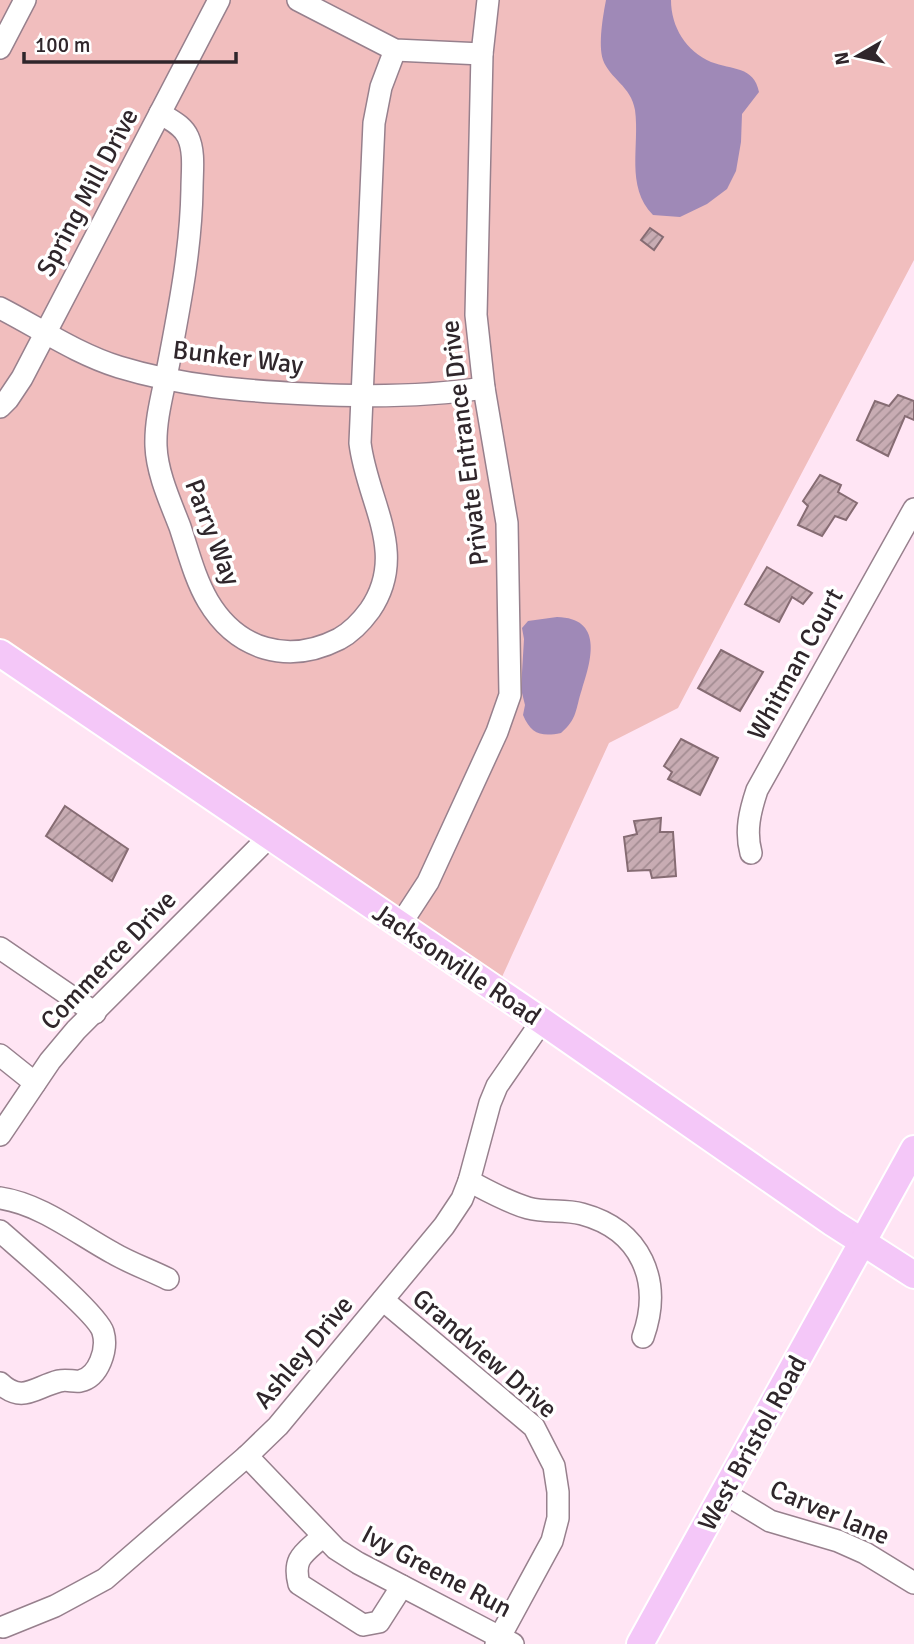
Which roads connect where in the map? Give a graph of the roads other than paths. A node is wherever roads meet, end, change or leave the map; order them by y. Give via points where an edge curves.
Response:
1 (25, 0) edge
2 (219, 0) edge
3 (298, 0) edge
4 (488, 0) edge
5 (0, 48) edge
6 (395, 50) junction
7 (482, 54) junction
8 (160, 113) junction
9 (0, 307) edge
10 (45, 332) junction
11 (166, 378) junction
12 (484, 388) junction
13 (363, 397) junction
14 (0, 407) edge
15 (914, 509) edge
16 (0, 653) edge
17 (270, 836) junction
18 (751, 853) dead end
19 (400, 925) junction
20 (0, 948) edge
21 (95, 1013) junction
22 (542, 1021) junction
23 (0, 1055) edge
24 (35, 1083) junction
25 (0, 1135) edge
26 (914, 1149) edge
27 (469, 1181) junction
28 (0, 1198) edge
29 (0, 1231) edge
30 (863, 1242) junction
31 (914, 1275) edge
32 (168, 1279) dead end
33 (383, 1300) junction
34 (643, 1337) dead end
35 (0, 1383) edge
36 (247, 1456) junction
37 (724, 1493) junction
38 (323, 1536) junction
39 (914, 1583) edge
40 (402, 1586) junction
41 (4, 1631) edge
42 (503, 1642) edge
43 (640, 1644) edge

1 - 5 street
2 - 8 street, Spring Mill Drive
3 - 6 street
4 - 7 street, Private Entrance Drive
6 - 7 street
6 - 13 street, Parry Way via 374,122
7 - 12 street, Private Entrance Drive via 475,282
8 - 10 street, Spring Mill Drive
8 - 11 street, Parry Way via 187,134 192,168 187,266
9 - 10 street, Bunker Way
10 - 11 street, Bunker Way via 119,367
10 - 14 street, Spring Mill Drive via 22,378
11 - 13 street, Bunker Way via 210,388
11 - 13 street, Parry Way via 156,433 157,460 206,598 235,634 269,650 288,653 318,647 354,629 377,600 386,577 384,531 360,443
12 - 13 street, Bunker Way via 424,396
12 - 19 street, Private Entrance Drive via 507,523 510,695 428,883
15 - 18 street, Whitman Court via 757,790 748,822
16 - 17 main road, Jacksonville Road
17 - 19 main road, Jacksonville Road
17 - 21 street, Commerce Drive
19 - 22 main road, Jacksonville Road
20 - 21 street
21 - 24 street, Commerce Drive via 59,1049
22 - 27 street, Ashley Drive via 497,1086
22 - 30 main road, Jacksonville Road
23 - 24 street
24 - 25 street, Commerce Drive
26 - 30 main road, West Bristol Road
27 - 33 street, Ashley Drive via 444,1226
27 - 34 street via 512,1203 587,1215 623,1235 634,1245 652,1291
28 - 32 street via 16,1200
29 - 35 street via 99,1323 105,1346 102,1359 83,1380 58,1381 25,1394 16,1394
30 - 31 main road, Jacksonville Road
30 - 37 main road, West Bristol Road
33 - 36 street, Ashley Drive via 278,1426
33 - 42 street, Grandview Drive via 534,1427 554,1466 558,1492 552,1541
36 - 38 street, Ivy Greene Run
36 - 41 street, Ashley Drive via 105,1579
37 - 39 street, Carver lane via 770,1521 865,1553
37 - 43 main road, West Bristol Road
38 - 40 street, Ivy Greene Run via 358,1563
38 - 40 street via 299,1558 295,1569 299,1584 337,1609 363,1625 379,1622
40 - 42 street, Ivy Greene Run

